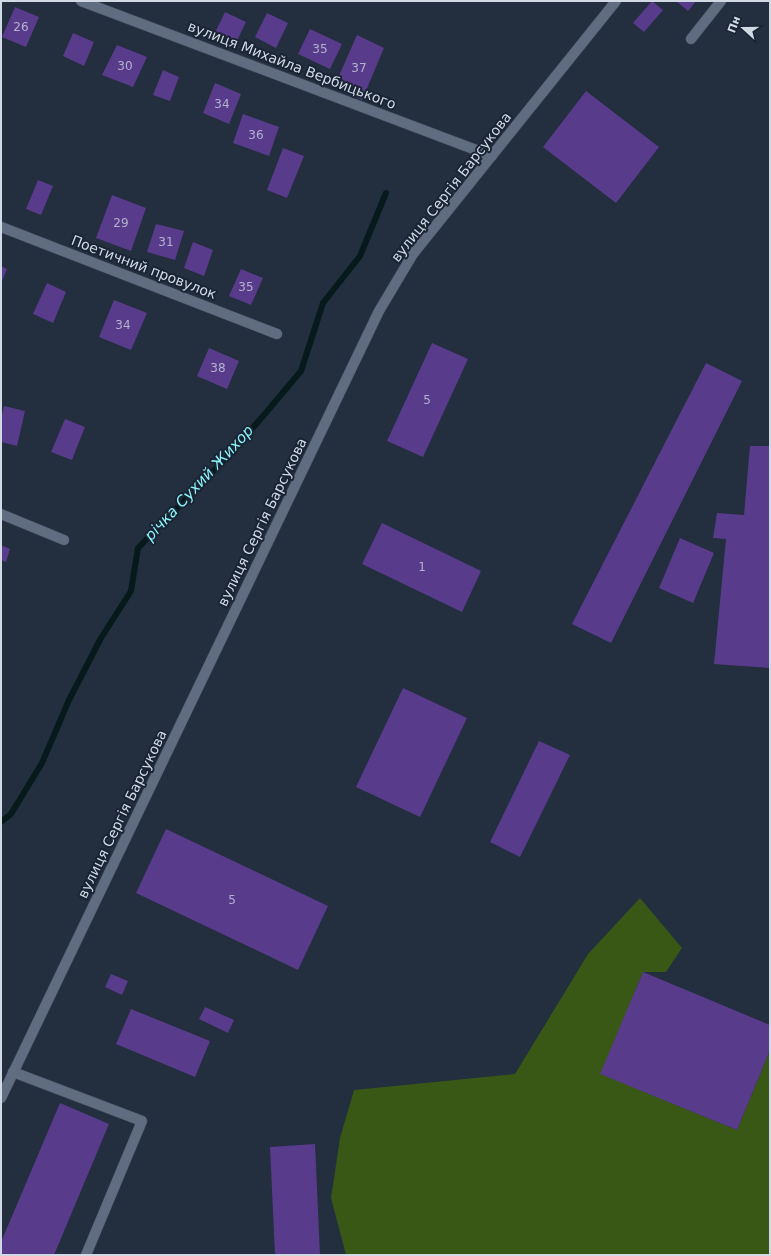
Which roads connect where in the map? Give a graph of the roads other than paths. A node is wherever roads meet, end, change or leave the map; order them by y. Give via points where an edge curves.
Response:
1 (81, 1) edge
2 (616, 1) edge
3 (721, 1) edge
4 (691, 39) dead end
5 (492, 156) junction
6 (1, 227) edge
7 (277, 334) dead end
8 (1, 514) edge
9 (64, 540) dead end
10 (14, 1072) junction
11 (1, 1098) edge
12 (86, 1255) edge

1 - 5 main road, вулиця Михайла Вербицького
2 - 5 main road, вулиця Сергія Барсукова
3 - 4 main road
5 - 10 main road, вулиця Сергія Барсукова via 413,254 379,311
6 - 7 main road, Поетичний провулок
8 - 9 main road
10 - 11 main road, вулиця Сергія Барсукова
10 - 12 main road via 142,1121

